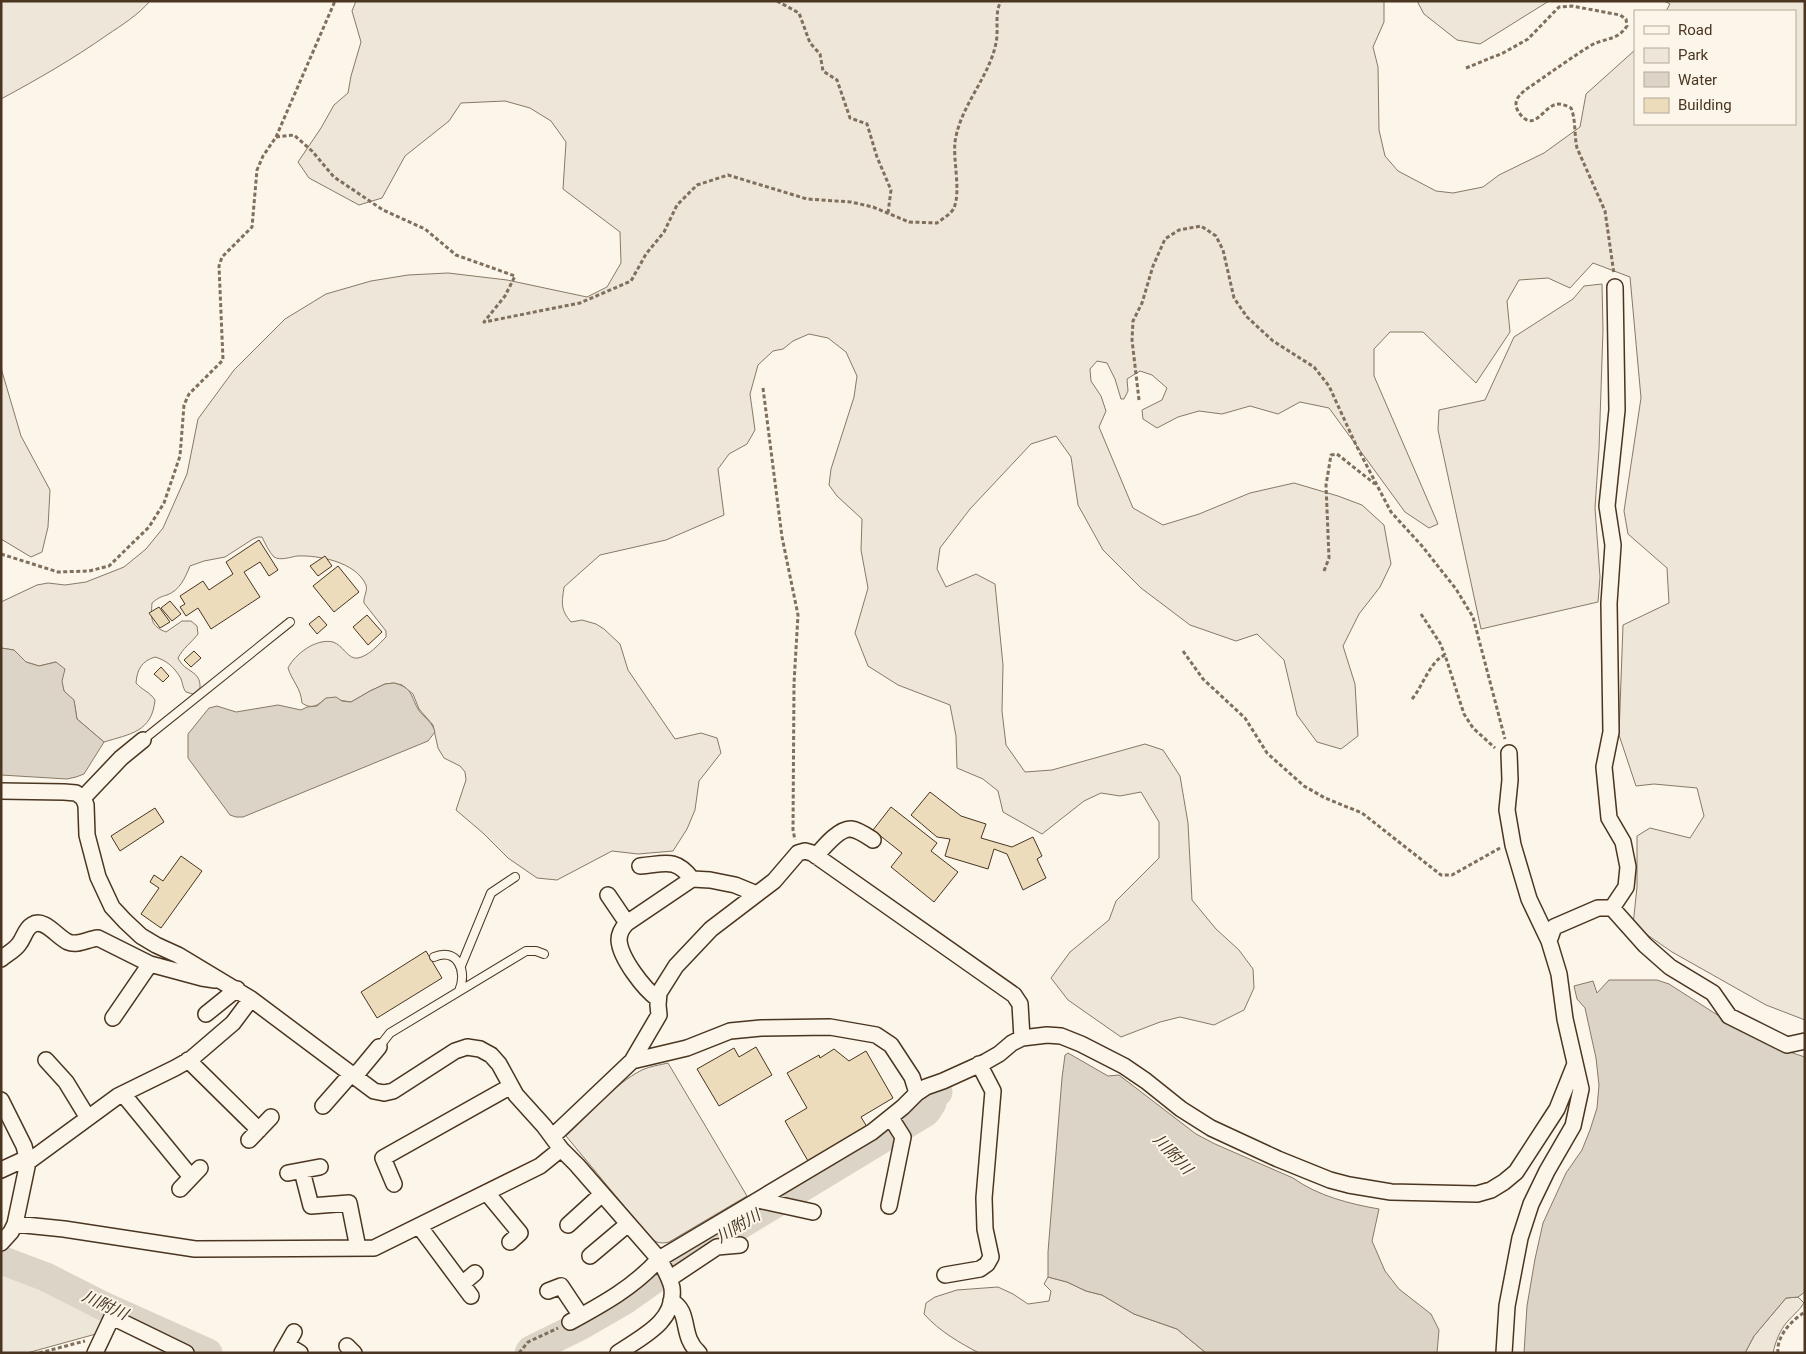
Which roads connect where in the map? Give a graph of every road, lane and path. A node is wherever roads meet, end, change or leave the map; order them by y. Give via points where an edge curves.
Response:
1 (335, 1) edge
2 (777, 1) edge
3 (1001, 1) edge
4 (1466, 68) dead end
5 (276, 137) junction
6 (888, 213) junction
7 (1615, 287) joint
8 (763, 388) dead end
9 (1139, 400) dead end
10 (1377, 486) junction
11 (1, 554) edge
12 (1324, 571) dead end
13 (1421, 614) dead end
14 (290, 622) dead end
15 (1183, 652) dead end
16 (1445, 655) junction
17 (1412, 699) dead end
18 (143, 740) joint
19 (1509, 752) junction
20 (1, 791) edge
21 (83, 798) junction
22 (873, 840) dead end
23 (1513, 845) junction
24 (798, 852) junction
25 (816, 856) junction
26 (640, 866) dead end
27 (515, 877) dead end
28 (692, 879) junction
29 (758, 894) junction
30 (608, 895) dead end
31 (1612, 908) junction
32 (627, 922) junction
33 (1549, 941) junction
34 (544, 954) dead end
35 (434, 957) dead end
36 (1, 959) edge
37 (150, 964) junction
38 (461, 966) junction
39 (220, 980) junction
40 (237, 989) junction
41 (459, 991) junction
42 (251, 999) junction
43 (658, 1000) junction
44 (206, 1014) dead end
45 (113, 1018) dead end
46 (1022, 1025) junction
47 (1805, 1041) edge
48 (379, 1048) joint
49 (46, 1060) dead end
50 (188, 1060) junction
51 (632, 1061) junction
52 (979, 1064) junction
53 (1576, 1064) junction
54 (354, 1074) junction
55 (511, 1086) junction
56 (921, 1090) junction
57 (123, 1094) junction
58 (1, 1100) edge
59 (323, 1106) dead end
60 (88, 1118) junction
61 (271, 1118) dead end
62 (896, 1125) junction
63 (556, 1143) junction
64 (27, 1160) junction
65 (320, 1168) dead end
66 (1, 1170) edge
67 (394, 1184) dead end
68 (180, 1189) dead end
69 (486, 1193) junction
70 (602, 1194) junction
71 (769, 1203) junction
72 (889, 1206) dead end
73 (813, 1212) dead end
74 (14, 1224) junction
75 (628, 1224) junction
76 (568, 1225) dead end
77 (419, 1226) junction
78 (510, 1242) dead end
79 (1, 1243) edge
80 (740, 1245) dead end
81 (358, 1248) junction
82 (590, 1256) dead end
83 (664, 1269) junction
84 (475, 1274) dead end
85 (945, 1275) dead end
86 (462, 1284) junction
87 (548, 1291) dead end
88 (471, 1296) dead end
89 (671, 1301) junction
90 (1805, 1312) edge
91 (576, 1319) junction
92 (103, 1336) junction
93 (287, 1343) edge
94 (40, 1353) edge
95 (95, 1353) edge
96 (186, 1353) edge
97 (300, 1353) edge
98 (519, 1353) edge
99 (618, 1353) edge
100 (699, 1353) edge
101 (1504, 1353) edge
102 (1778, 1353) edge

1 - 5 path
2 - 6 path via 799,13 810,43 820,54 823,71 837,80 850,118 867,124 891,190
3 - 6 path via 997,7 996,42 990,64 962,116 955,142 954,210 937,223 909,222
4 - 7 path via 1528,39 1559,7 1620,14 1626,19 1627,26 1616,38 1592,44 1521,93 1516,109 1527,120 1536,119 1552,106 1562,104 1571,108 1577,148 1605,211
5 - 6 path via 294,135 312,150 334,177 384,210 425,229 456,255 515,276 505,296 484,322 580,303 631,281 646,254 664,232 677,205 697,185 728,175 807,199 852,202
5 - 11 path via 257,170 252,227 222,256 219,266 223,360 189,394 184,405 180,456 164,503 149,527 109,566 89,571 58,572
7 - 31 street via 1617,410 1607,506 1613,544 1609,603 1611,732 1604,767 1609,818 1622,842 1628,867 1626,887
8 - 24 path via 782,538 798,615 793,830
9 - 10 path via 1133,321 1166,239 1179,230 1201,226 1216,236 1223,250 1234,298 1247,317 1273,341 1314,367 1329,386
10 - 12 path via 1338,454 1331,455 1326,485 1329,558
10 - 19 path via 1391,512 1456,589 1473,618
13 - 16 path
14 - 18 lane
15 - 23 path via 1203,679 1245,718 1267,753 1304,786 1362,813 1441,875 1452,875 1498,849
16 - 17 path via 1431,667
16 - 19 path via 1464,714 1473,728 1496,749
18 - 21 street
19 - 23 street via 1507,810
20 - 21 street via 76,793
21 - 39 street via 91,855 112,907 142,936
22 - 25 street via 850,829 833,838
23 - 33 street via 1529,899
24 - 25 street
24 - 29 street via 774,881
25 - 46 street via 1014,994 1020,1004
26 - 28 street via 673,863 681,866
27 - 38 lane via 491,893
28 - 29 street via 735,885
28 - 32 street
29 - 43 street via 711,929 676,966
30 - 32 street
31 - 33 street via 1598,908 1554,927
31 - 47 street via 1670,967 1713,993 1729,1016 1787,1045
32 - 43 street via 621,929 620,947 633,971
33 - 53 street via 1559,974
34 - 41 lane via 526,951
35 - 38 lane via 447,955
36 - 37 street via 36,923 43,924 70,943 98,938
37 - 39 street
37 - 45 street
38 - 41 lane via 463,980
39 - 40 street
40 - 42 street
40 - 44 street
41 - 48 lane via 390,1033
42 - 50 street via 233,1024
42 - 54 street
43 - 51 street via 659,1015
46 - 52 street
46 - 53 street via 1036,1035 1054,1036 1081,1044 1124,1066 1180,1109 1211,1128 1278,1159 1330,1180 1369,1189 1417,1194 1476,1194 1504,1182 1516,1172 1557,1109
48 - 54 street
49 - 60 street via 66,1082
50 - 57 street
50 - 61 street via 254,1135
51 - 56 street via 686,1048 730,1031 830,1027 876,1035 891,1046
51 - 63 street
52 - 56 street
52 - 85 street via 993,1091 984,1198 985,1229 991,1257 980,1269
53 - 101 street via 1581,1088 1579,1104 1573,1126 1531,1204 1520,1238 1507,1306
54 - 55 street via 374,1090 384,1093 455,1050 467,1047 491,1055
54 - 59 street
55 - 63 street
55 - 67 street via 383,1158
56 - 62 street
57 - 60 street
57 - 68 street via 196,1173
58 - 64 street via 24,1146
60 - 64 street
62 - 71 street via 872,1132
62 - 72 street via 904,1137
63 - 69 street via 540,1166
63 - 70 street
64 - 66 street
64 - 74 street
65 - 81 street via 295,1172 311,1206 349,1202
69 - 77 street
69 - 78 street via 520,1233
70 - 75 street
70 - 76 street
71 - 73 street
71 - 83 street
74 - 79 street
74 - 81 street via 196,1249
75 - 82 street
75 - 83 street
77 - 81 street via 374,1248
77 - 86 street
80 - 83 street via 717,1247
83 - 89 street via 672,1288
83 - 91 street via 636,1282
84 - 86 street
86 - 88 street
87 - 91 street via 561,1286
89 - 99 street via 660,1325
89 - 100 street via 683,1311 686,1332
90 - 102 path via 1788,1325
91 - 98 path via 528,1342
92 - 94 path
92 - 95 street
92 - 96 street via 112,1317
93 - 97 street

